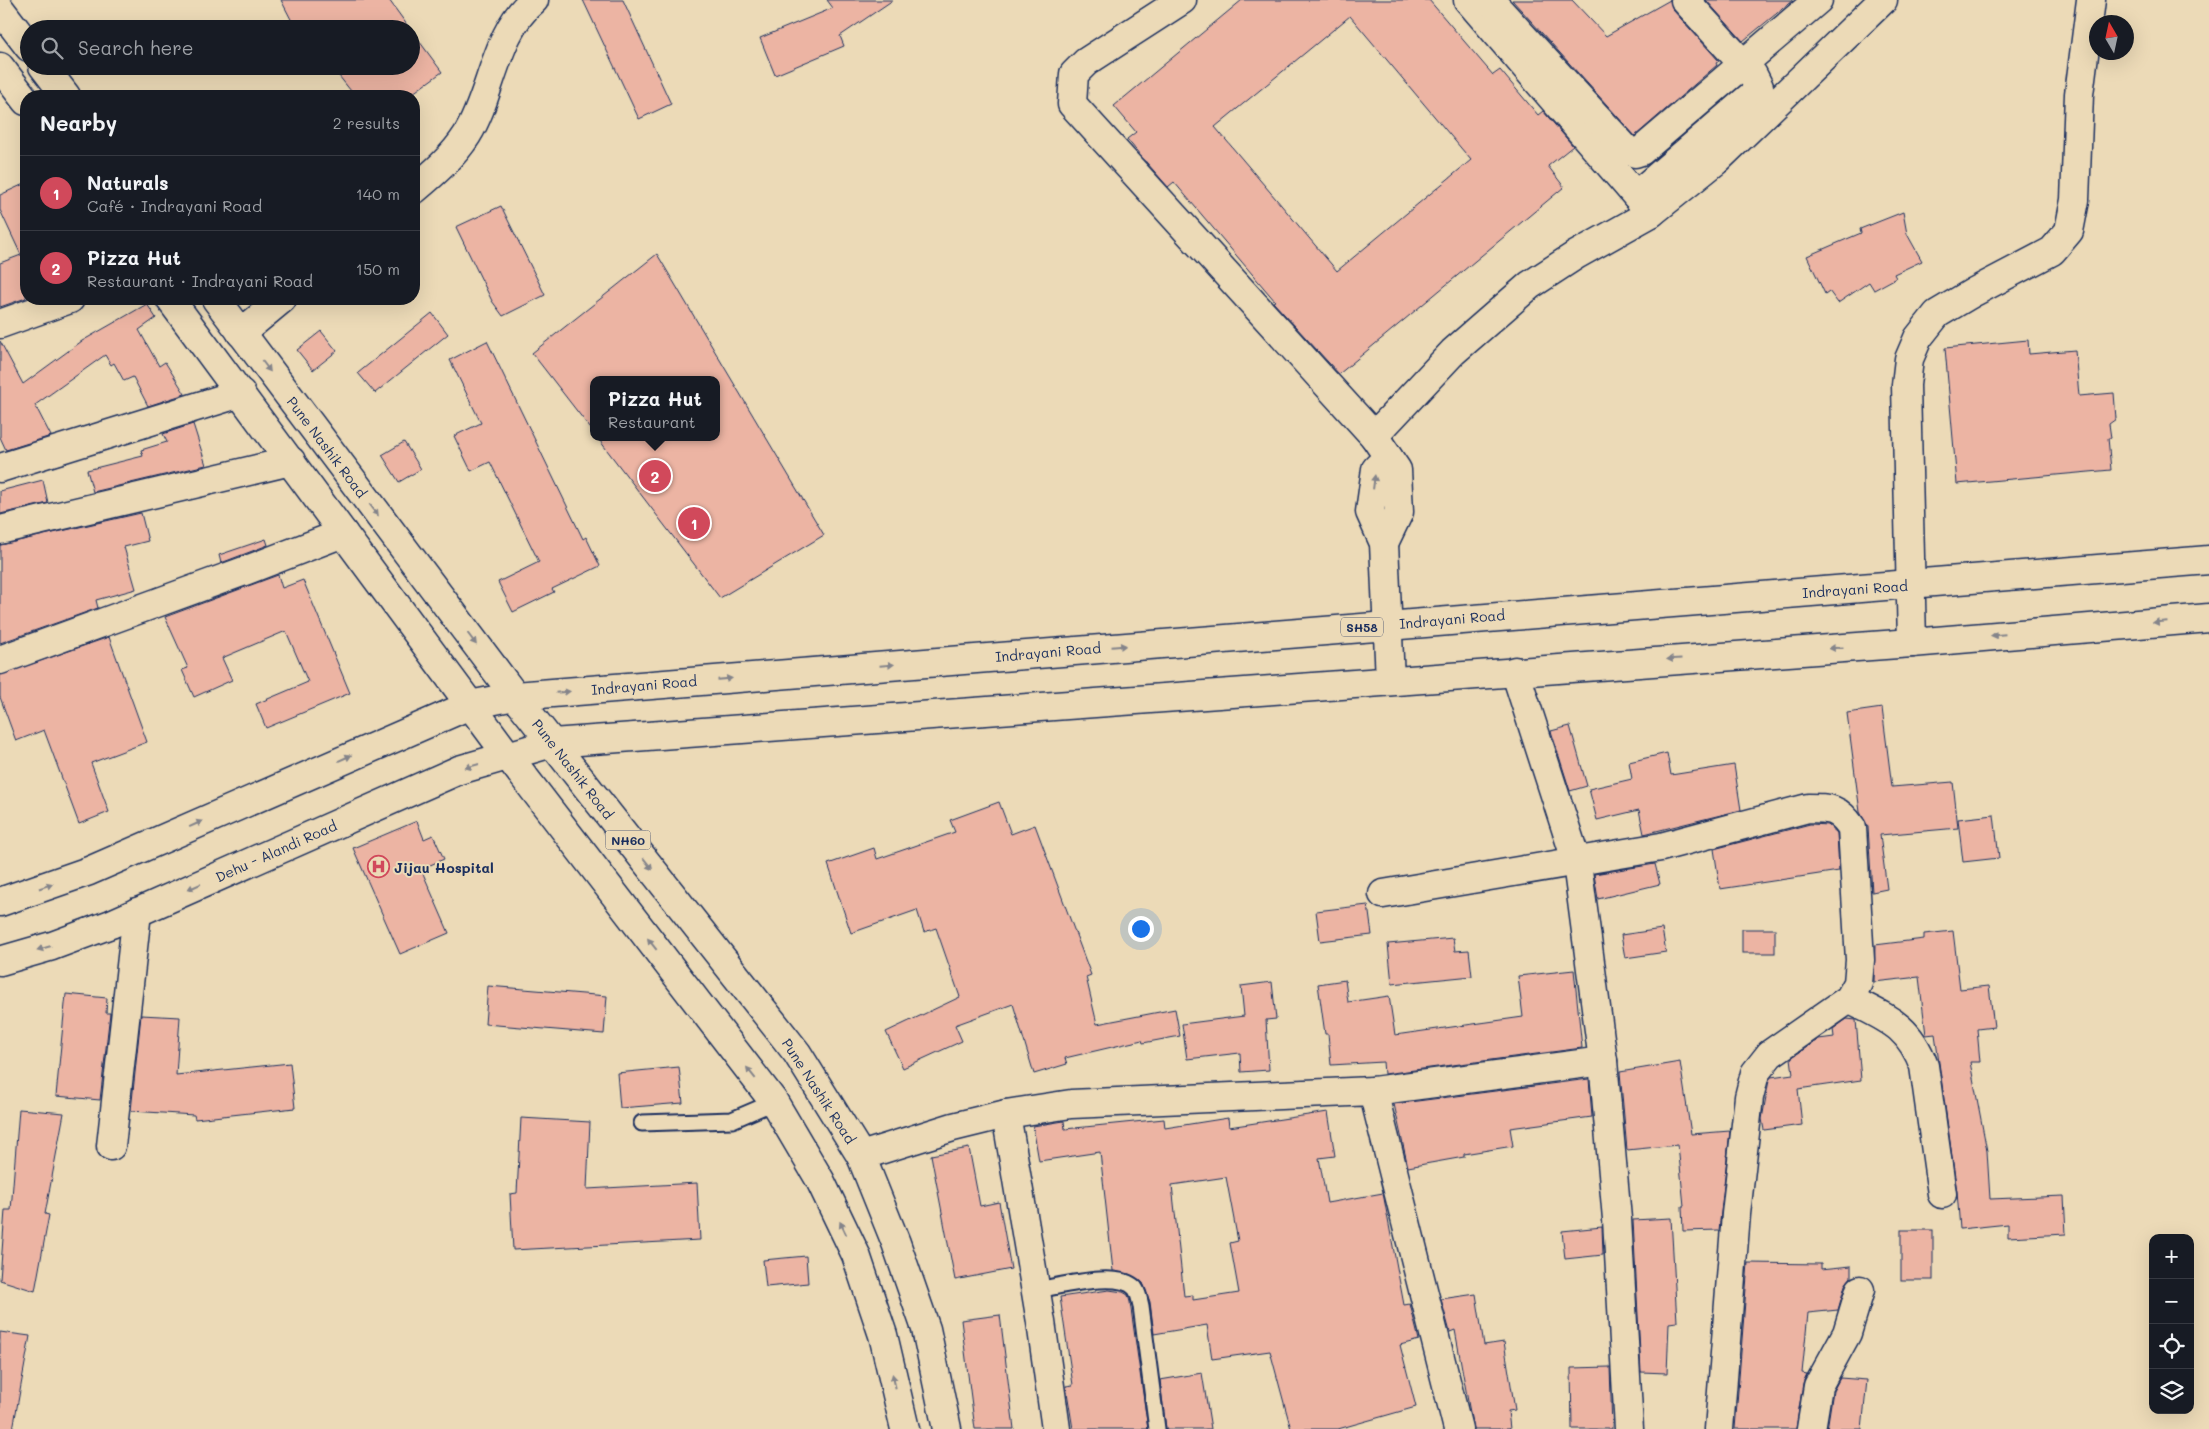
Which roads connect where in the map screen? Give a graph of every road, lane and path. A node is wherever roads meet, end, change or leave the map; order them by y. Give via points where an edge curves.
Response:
1 (534, 0) edge
2 (1182, 0) edge
3 (1468, 0) edge
4 (1490, 0) edge
5 (1685, 0) edge
6 (1818, 0) edge
7 (1883, 0) edge
8 (2091, 0) edge
9 (0, 8) edge
10 (20, 35) edge
11 (1743, 64) junction
12 (0, 66) edge
13 (51, 75) edge
14 (62, 90) edge
15 (20, 93) edge
16 (420, 184) edge
17 (1643, 204) junction
18 (53, 305) edge
19 (175, 305) edge
20 (221, 305) edge
21 (275, 305) edge
22 (0, 324) edge
23 (241, 332) junction
24 (241, 393) junction
25 (1381, 446) junction
26 (291, 461) junction
27 (0, 468) edge
28 (0, 530) edge
29 (344, 533) junction
30 (2209, 560) edge
31 (1911, 585) junction
32 (2209, 618) edge
33 (1386, 624) junction
34 (1912, 643) junction
35 (0, 660) edge
36 (1515, 671) junction
37 (1390, 681) junction
38 (515, 696) junction
39 (470, 705) junction
40 (552, 743) junction
41 (508, 756) junction
42 (1577, 863) junction
43 (1383, 894) dead end
44 (0, 902) edge
45 (137, 912) junction
46 (0, 962) edge
47 (1849, 999) junction
48 (1602, 1061) junction
49 (1373, 1091) junction
50 (774, 1102) junction
51 (1006, 1114) junction
52 (642, 1123) dead end
53 (111, 1146) dead end
54 (861, 1156) junction
55 (1942, 1194) dead end
56 (1036, 1290) junction
57 (1860, 1290) dead end
58 (905, 1429) edge
59 (947, 1429) edge
60 (1056, 1429) edge
61 (1157, 1429) edge
62 (1458, 1429) edge
63 (1629, 1429) edge
64 (1719, 1429) edge
65 (1811, 1429) edge

1 - 16 main road via 525,7 509,33 467,134 450,157
2 - 25 main road via 1086,62 1074,74 1072,104
3 - 17 main road
4 - 11 main road via 1631,153 1641,151
5 - 11 main road
6 - 11 main road
7 - 17 main road via 1717,160
8 - 31 main road via 2079,94 2075,200 2069,231 2052,251 1938,314 1918,338 1909,359 1906,385
9 - 10 main road
11 - 17 main road via 1758,81 1757,92
12 - 15 main road
13 - 14 main road
17 - 25 main road via 1576,255 1530,284 1453,352
18 - 22 main road
19 - 24 main road, NH60
20 - 23 main road, Pune Nashik Road / NH60
21 - 23 main road
23 -> 38 main road, Pune Nashik Road / NH60
24 - 26 main road, NH60
24 - 27 main road
25 - 33 main road via 1370,512 1384,543
26 - 28 main road
26 - 29 main road, NH60
29 - 35 main road
29 - 39 main road, NH60
30 - 31 main road, Indrayani Road / SH58
31 - 33 main road, Indrayani Road / SH58
31 - 34 main road
32 -> 34 main road
33 - 37 main road
38 -> 33 main road, Indrayani Road / SH58
34 -> 36 main road
36 - 37 main road
36 - 42 main road
37 - 40 main road
38 - 39 main road
38 - 40 main road, Pune Nashik Road / NH60
39 - 41 main road, NH60
44 -> 39 main road via 89,871
40 - 41 main road, Dehu - Alandi Road
40 -> 54 main road, Pune Nashik Road / NH60 via 796,1053
41 -> 45 main road, Dehu - Alandi Road via 459,770
50 -> 41 main road, NH60
42 - 43 main road
42 - 47 main road via 1661,847 1808,808 1830,808 1844,816 1852,828 1860,960 1858,983
42 - 48 main road
45 -> 46 main road, Dehu - Alandi Road via 52,946
45 - 53 main road
47 - 55 main road via 1890,1021 1907,1034 1917,1049 1924,1066
47 - 64 main road via 1770,1054 1755,1073 1749,1097 1736,1214
48 - 49 main road
48 - 63 main road via 1618,1229
49 - 51 main road via 1070,1104
49 - 62 main road
50 - 52 lane via 732,1120
58 -> 50 main road, NH60 via 883,1335 856,1255 820,1180
51 - 54 main road
51 - 56 main road
54 - 59 main road, Pune Nashik Road / NH60 via 926,1329
56 - 60 main road
56 - 61 lane via 1110,1279 1136,1288
57 - 65 main road via 1847,1333 1818,1386

